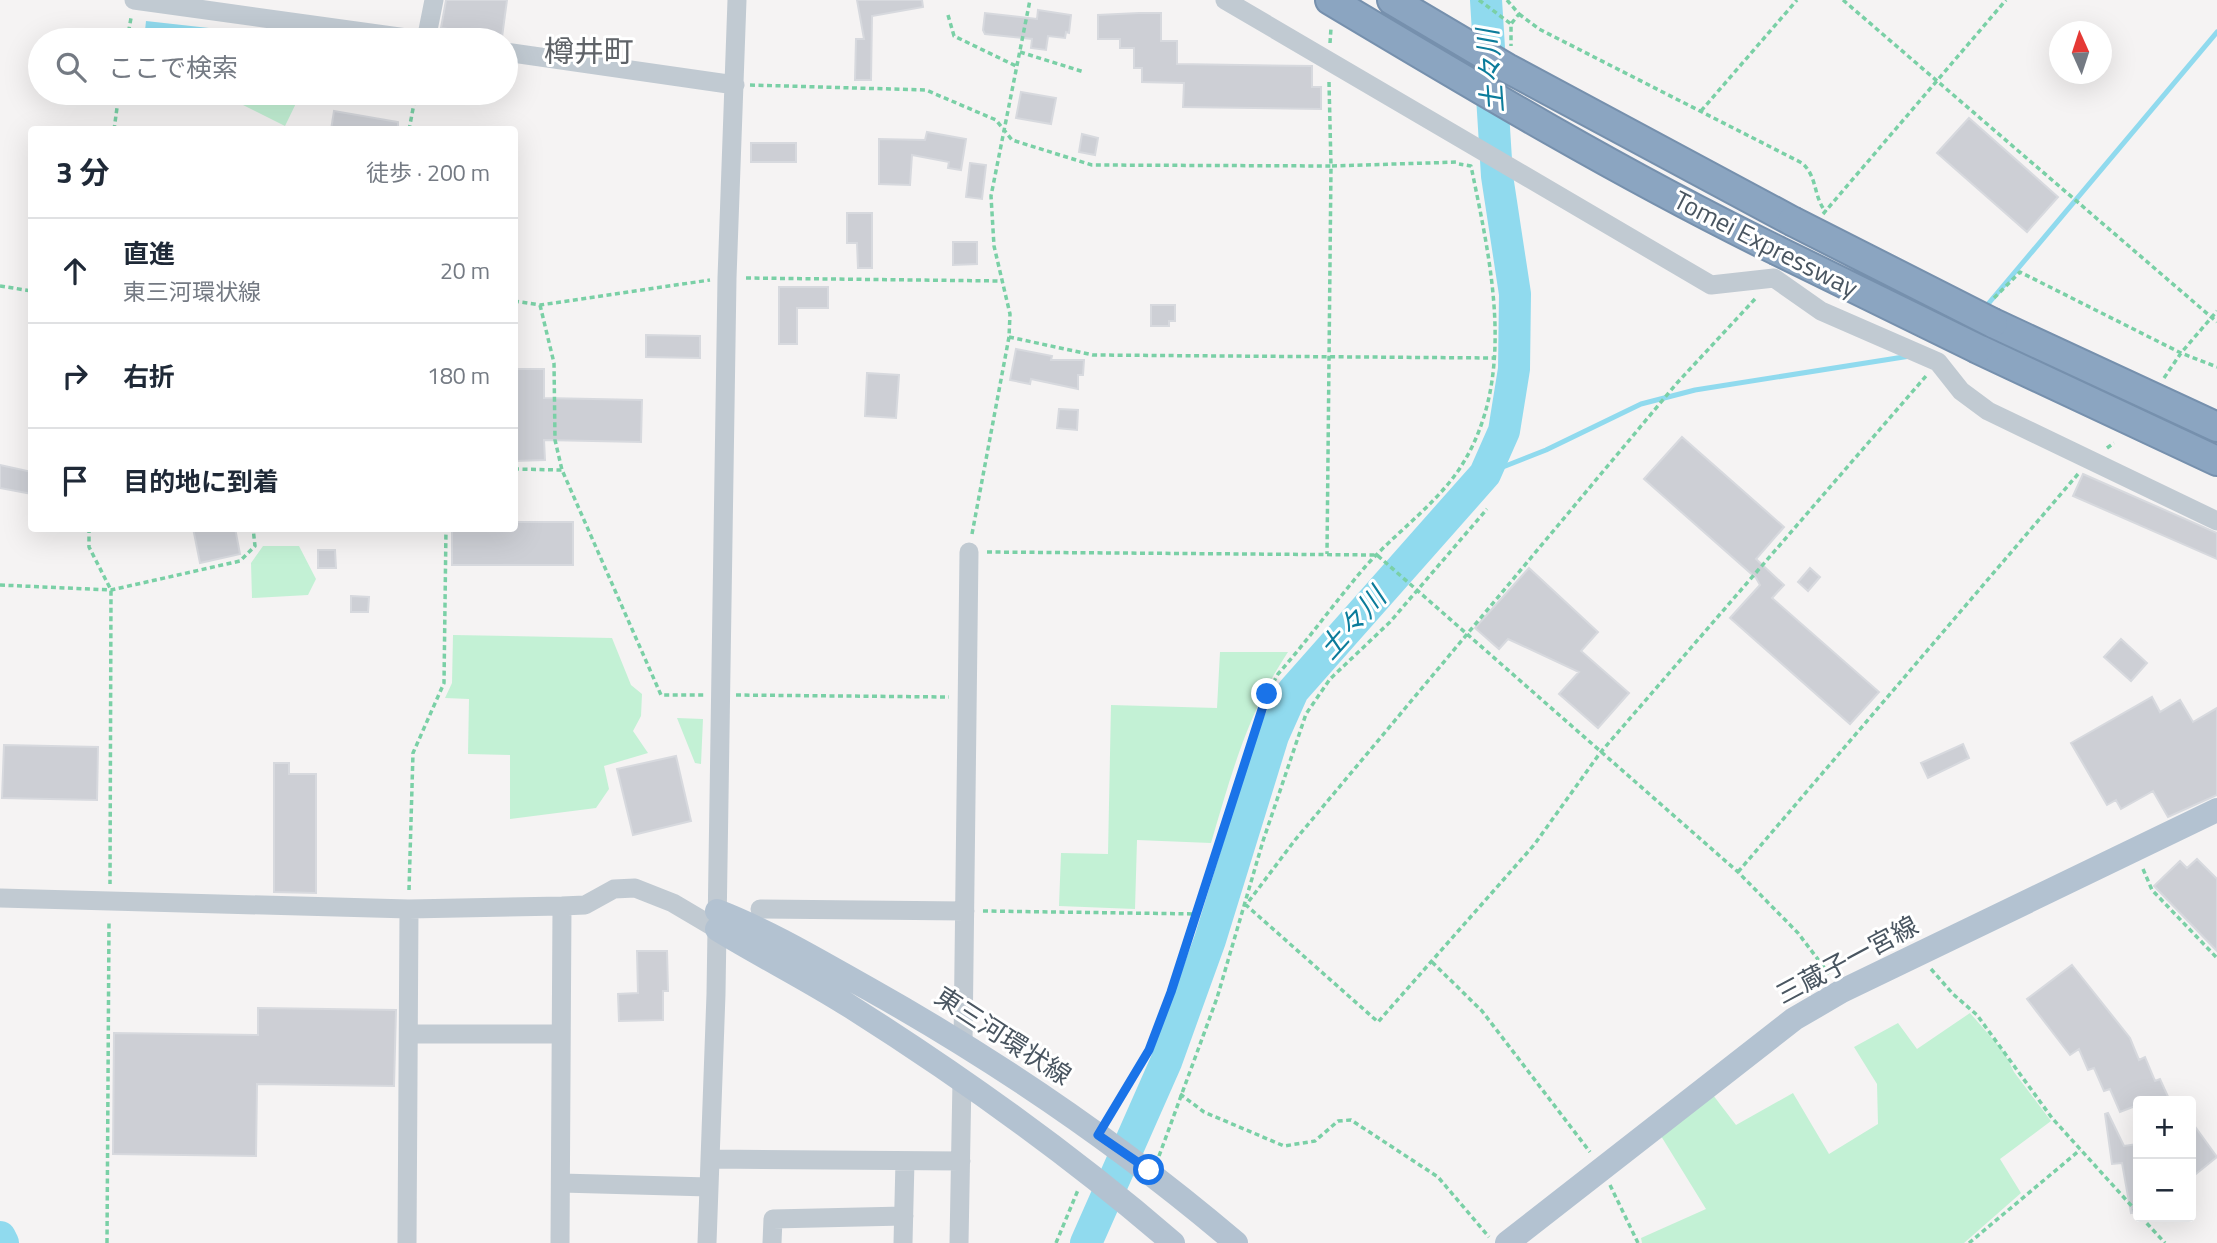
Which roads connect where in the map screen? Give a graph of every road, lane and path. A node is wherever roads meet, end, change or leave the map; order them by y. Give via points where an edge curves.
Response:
1 (434, 0) edge
2 (737, 0) edge
3 (1030, 0) edge
4 (1225, 0) edge
5 (1330, 0) edge
6 (1392, 0) edge
7 (1479, 0) edge
8 (1507, 0) edge
9 (1797, 0) edge
10 (1843, 0) edge
11 (2006, 0) edge
12 (133, 7) edge
13 (1519, 14) junction
14 (948, 15) dead end
15 (1511, 24) junction
16 (129, 28) edge
17 (316, 28) edge
18 (428, 28) edge
19 (1331, 28) dead end
20 (1020, 52) junction
21 (518, 54) edge
22 (1509, 57) junction
23 (1329, 62) junction
24 (1017, 67) junction
25 (1084, 72) dead end
26 (1937, 81) junction
27 (735, 85) junction
28 (117, 105) edge
29 (414, 105) edge
30 (1701, 111) junction
31 (115, 126) edge
32 (410, 126) edge
33 (1006, 134) junction
34 (1466, 140) junction
35 (1459, 164) junction
36 (1331, 166) junction
37 (1825, 211) junction
38 (1837, 217) dead end
39 (1804, 222) junction
40 (1775, 264) junction
41 (727, 278) junction
42 (1003, 281) junction
43 (0, 286) edge
44 (28, 290) edge
45 (518, 302) edge
46 (540, 305) junction
47 (1993, 311) junction
48 (2217, 311) edge
49 (2212, 318) junction
50 (2217, 322) edge
51 (1009, 337) junction
52 (2181, 353) junction
53 (1329, 356) junction
54 (1495, 358) junction
55 (1938, 362) junction
56 (2217, 367) edge
57 (2164, 378) dead end
58 (2217, 427) edge
59 (2114, 443) dead end
60 (2089, 461) junction
61 (2217, 461) edge
62 (518, 469) edge
63 (562, 470) junction
64 (1487, 509) dead end
65 (2217, 521) edge
66 (89, 532) edge
67 (254, 532) edge
68 (446, 532) edge
69 (969, 552) junction
70 (1327, 554) junction
71 (1377, 555) junction
72 (0, 585) edge
73 (111, 590) junction
74 (1416, 591) junction
75 (1466, 635) junction
76 (720, 695) junction
77 (967, 697) junction
78 (1600, 753) junction
79 (2217, 810) edge
80 (2136, 850) junction
81 (1738, 872) junction
82 (0, 898) edge
83 (110, 901) junction
84 (1246, 905) junction
85 (562, 906) junction
86 (409, 909) junction
87 (761, 909) dead end
88 (965, 911) junction
89 (1198, 914) junction
90 (717, 920) junction
91 (1918, 954) junction
92 (2217, 958) edge
93 (1431, 962) junction
94 (1842, 991) junction
95 (408, 1034) junction
96 (561, 1034) junction
97 (963, 1044) junction
98 (962, 1080) junction
99 (1180, 1094) junction
100 (1104, 1139) junction
101 (2080, 1150) junction
102 (710, 1159) junction
103 (905, 1161) junction
104 (961, 1161) junction
105 (1601, 1171) junction
106 (1151, 1172) junction
107 (1091, 1175) junction
108 (561, 1184) junction
109 (709, 1186) junction
110 (2133, 1207) edge
111 (904, 1216) junction
112 (2146, 1222) edge
113 (107, 1243) edge
114 (407, 1243) edge
115 (560, 1243) edge
116 (706, 1243) edge
117 (772, 1243) edge
118 (903, 1243) edge
119 (959, 1243) edge
120 (1056, 1243) edge
121 (1173, 1243) edge
122 (1236, 1243) edge
123 (1494, 1243) edge
124 (1507, 1243) edge
125 (1639, 1243) edge
126 (1969, 1243) edge
127 (2165, 1243) edge

1 - 18 street
2 - 27 street
3 - 20 path
4 - 23 street
5 - 40 highway, Tomei Expressway via 1509,107 1709,217
6 - 22 highway, Tomei Expressway via 1473,48
7 - 15 path
8 - 13 path
9 - 30 path
10 - 26 path
11 - 26 path
12 - 16 path
12 - 17 street
13 - 15 path
13 - 30 path via 1539,29
14 - 24 path via 954,36
15 - 22 path
19 - 23 path
20 - 24 path
20 - 25 path
21 - 27 street
22 - 39 highway, Tomei Expressway
23 - 34 street
23 - 36 path
24 - 33 path
26 - 37 path
26 - 49 path
27 - 33 path via 926,90 996,120
27 - 41 street
28 - 31 path
29 - 32 path
30 - 37 path via 1802,163 1810,171 1818,203
33 - 36 path via 1012,140 1092,165
33 - 42 path via 991,196 994,246
34 - 35 path
34 - 40 street via 1711,285
35 - 36 path
35 - 54 path via 1471,166 1490,258
36 - 53 path
37 - 38 path
37 - 39 path
39 - 47 highway, Tomei Expressway, bridge
40 - 55 street via 1821,311
40 - 61 highway, Tomei Expressway, bridge via 1978,349
40 - 75 path
41 - 42 path
41 - 46 path
41 - 76 street
42 - 51 path
43 - 44 path
45 - 46 path
46 - 63 path via 554,363 555,440
47 - 52 path via 2020,272
47 - 58 highway, Tomei Expressway
48 - 49 path
49 - 50 path
49 - 52 path
51 - 53 path via 1093,355
51 - 69 path
52 - 56 path
52 - 57 path
53 - 54 path
53 - 70 path
54 - 71 path via 1485,410 1458,471
55 - 60 street via 1961,391 1988,411
55 - 78 path
59 - 60 path
60 - 65 street
60 - 81 path
62 - 63 path
63 - 76 path via 661,695
64 - 74 path
66 - 73 path via 89,547
67 - 73 path via 256,545 240,561
68 - 86 path via 444,683 413,752
69 - 70 path
69 - 77 street
70 - 71 path
71 - 74 path
71 - 89 path via 1278,674 1267,694
72 - 73 path
73 - 83 path
74 - 75 path
74 - 84 path via 1330,679 1306,714
75 - 78 path
75 - 84 path via 1295,839
76 - 77 path
76 - 90 street
77 - 88 street
78 - 81 path
78 - 93 path via 1534,845
79 - 80 main road, 三蔵子一宮線
80 - 91 main road, 三蔵子一宮線
80 - 92 path via 2152,890
81 - 94 path via 1798,933
82 - 83 street
83 - 86 street
83 - 113 path
84 - 93 path via 1378,1022
84 - 99 path
85 - 86 street
85 - 90 street via 584,905 625,887
85 - 96 street
86 - 95 street
87 - 88 street
88 - 89 path
88 - 97 street
89 - 100 path via 1149,1050
90 - 97 main road, 東三河環状線 via 784,941
90 - 98 main road
90 - 102 street
91 - 94 main road, 三蔵子一宮線
91 - 101 path via 1977,1015
93 - 105 path via 1495,1027 1557,1105
94 - 105 main road, 三蔵子一宮線 via 1794,1019
95 - 96 street
95 - 114 street
96 - 108 street
97 - 100 main road, 東三河環状線
98 - 104 street
98 - 107 main road
99 - 106 path
99 - 123 path via 1204,1112 1284,1146 1315,1141 1338,1121 1351,1120 1438,1177
100 - 106 main road, 東三河環状線
101 - 110 path
101 - 126 path
102 - 103 street
102 - 109 street
103 - 104 street
103 - 111 street
104 - 119 street
105 - 124 main road, 三蔵子一宮線
105 - 125 path
106 - 122 main road, 東三河環状線
107 - 120 path
107 - 121 main road
108 - 109 street
108 - 115 street
109 - 116 street
111 - 117 street via 773,1219
111 - 118 street
112 - 127 path

